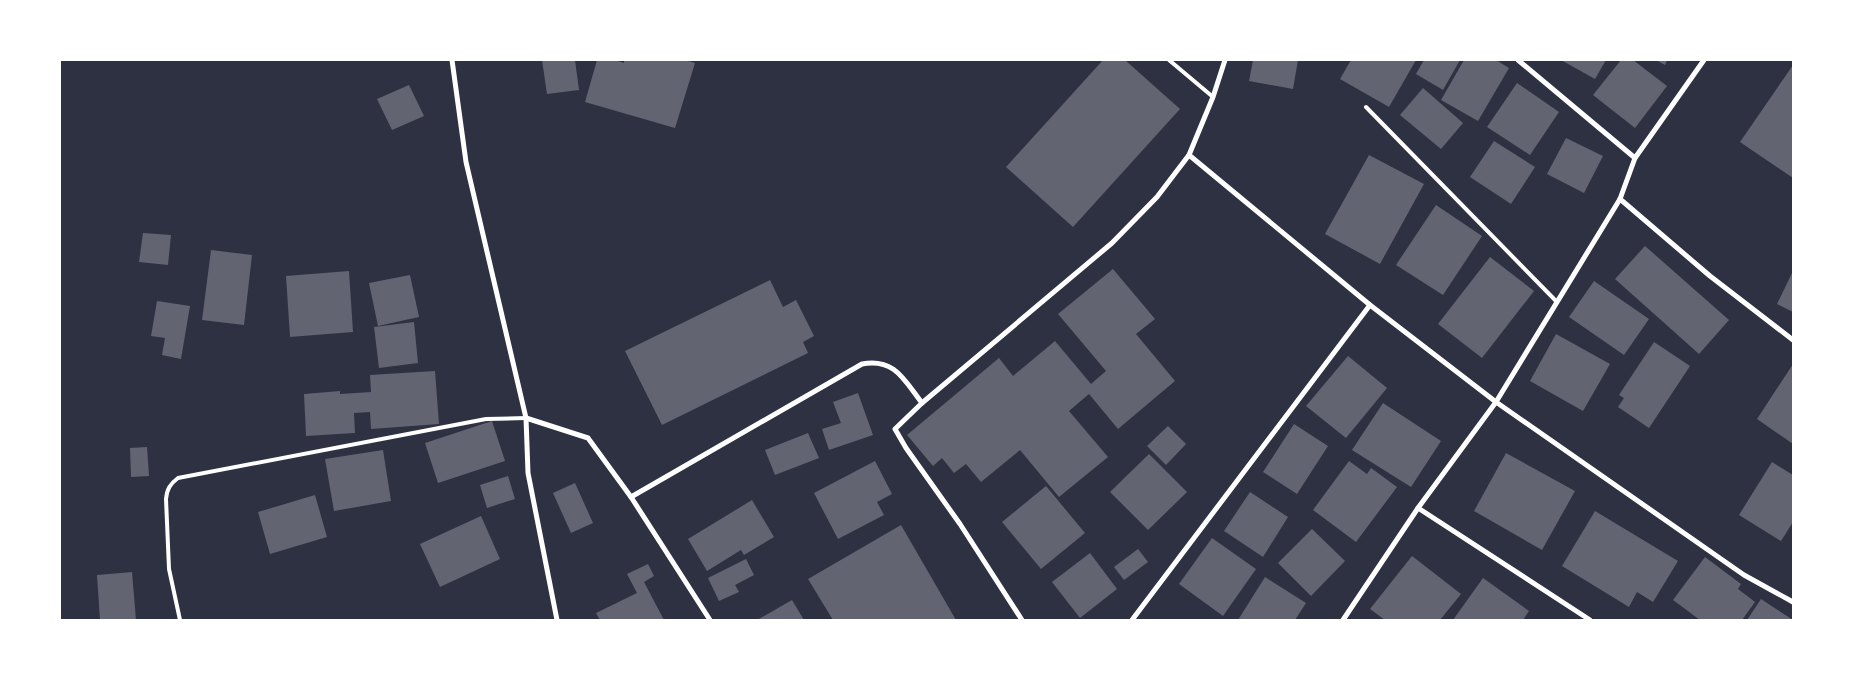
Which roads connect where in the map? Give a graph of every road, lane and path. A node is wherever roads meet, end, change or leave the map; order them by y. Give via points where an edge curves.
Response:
1 (452, 60) edge
2 (1169, 60) edge
3 (1225, 60) edge
4 (1518, 60) edge
5 (1704, 60) edge
6 (1213, 97) junction
7 (1366, 107) dead end
8 (1189, 155) junction
9 (1635, 158) junction
10 (1620, 199) junction
11 (1557, 302) junction
12 (1370, 305) junction
13 (1793, 340) edge
14 (1496, 402) junction
15 (922, 403) junction
16 (526, 418) junction
17 (631, 497) junction
18 (1418, 508) junction
19 (1793, 602) edge
20 (180, 620) edge
21 (557, 620) edge
22 (710, 620) edge
23 (1022, 620) edge
24 (1132, 620) edge
25 (1343, 620) edge
26 (1590, 620) edge

1 - 16 street via 466,162
2 - 6 lane
3 - 6 street
4 - 9 street
5 - 9 street
6 - 8 street
7 - 11 lane
8 - 12 street
8 - 15 street via 1157,196 1112,243
9 - 10 street
10 - 11 street
10 - 13 street via 1710,276
11 - 14 street
12 - 14 street
12 - 24 street
14 - 18 street
14 - 19 street via 1744,575
15 - 17 street via 896,369 873,362 862,364
15 - 23 street via 895,428
16 - 17 street via 588,438
16 - 20 lane via 486,419 178,478 171,484 166,499 169,570
16 - 21 street via 528,473
17 - 22 street
18 - 25 street
18 - 26 street

